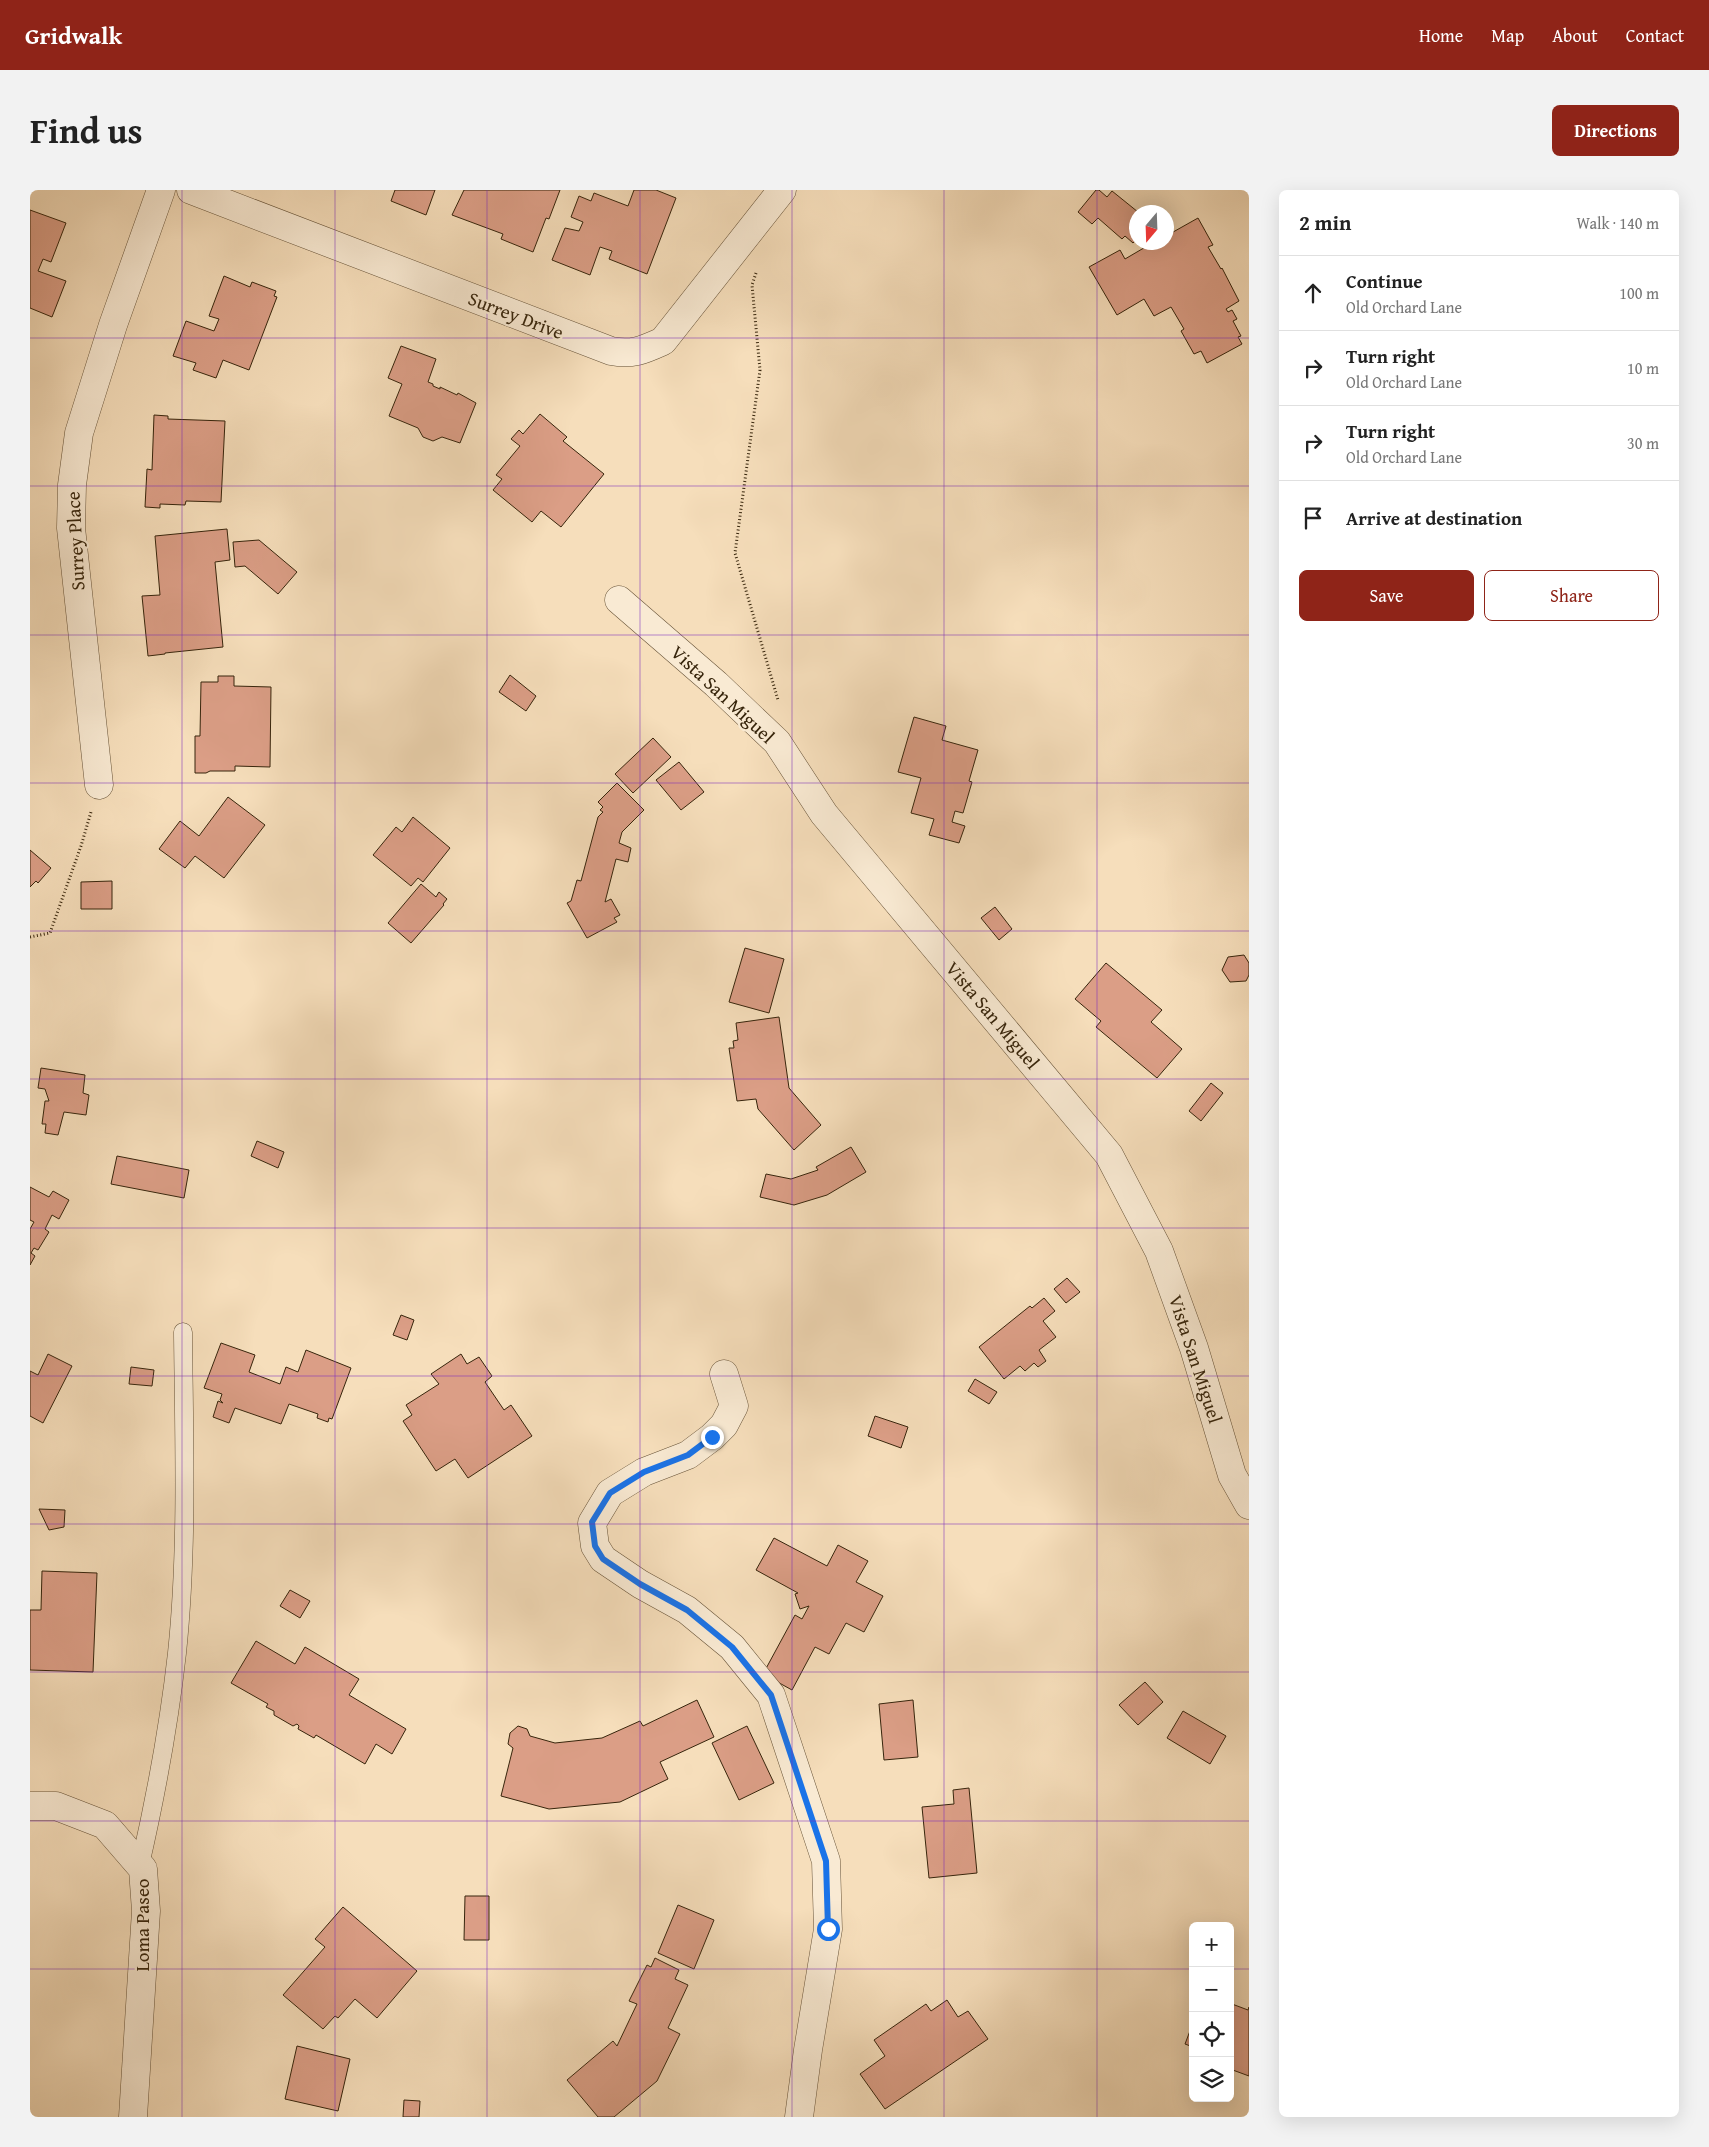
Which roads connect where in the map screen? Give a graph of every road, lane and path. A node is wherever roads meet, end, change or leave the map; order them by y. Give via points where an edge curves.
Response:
1 (161, 190) edge
2 (191, 190) edge
3 (782, 190) edge
4 (758, 269) dead end
5 (618, 600) dead end
6 (780, 707) dead end
7 (99, 785) joint
8 (30, 937) edge
9 (183, 1332) dead end
10 (724, 1374) dead end
11 (1249, 1505) edge
12 (30, 1806) edge
13 (140, 1865) junction
14 (133, 2117) edge
15 (799, 2117) edge

1 - 7 street, Surrey Place via 79,433 72,485 71,528
2 - 3 street, Surrey Drive via 603,348 628,354 663,341
4 - 6 path via 752,285 760,370 735,553
5 - 11 street, Vista San Miguel via 716,684 777,742 824,814 1109,1155 1159,1251 1194,1348 1232,1476
7 - 8 path via 82,846 50,933
9 - 13 lane via 184,1529 177,1652 160,1776
10 - 15 street via 734,1406 724,1425 688,1455 644,1472 610,1493 592,1522 595,1546 603,1559 687,1610 732,1647 771,1695 826,1861 828,1929
12 - 13 street, Loma Paseo via 56,1806 105,1825
13 - 14 street, Loma Paseo via 146,1910

